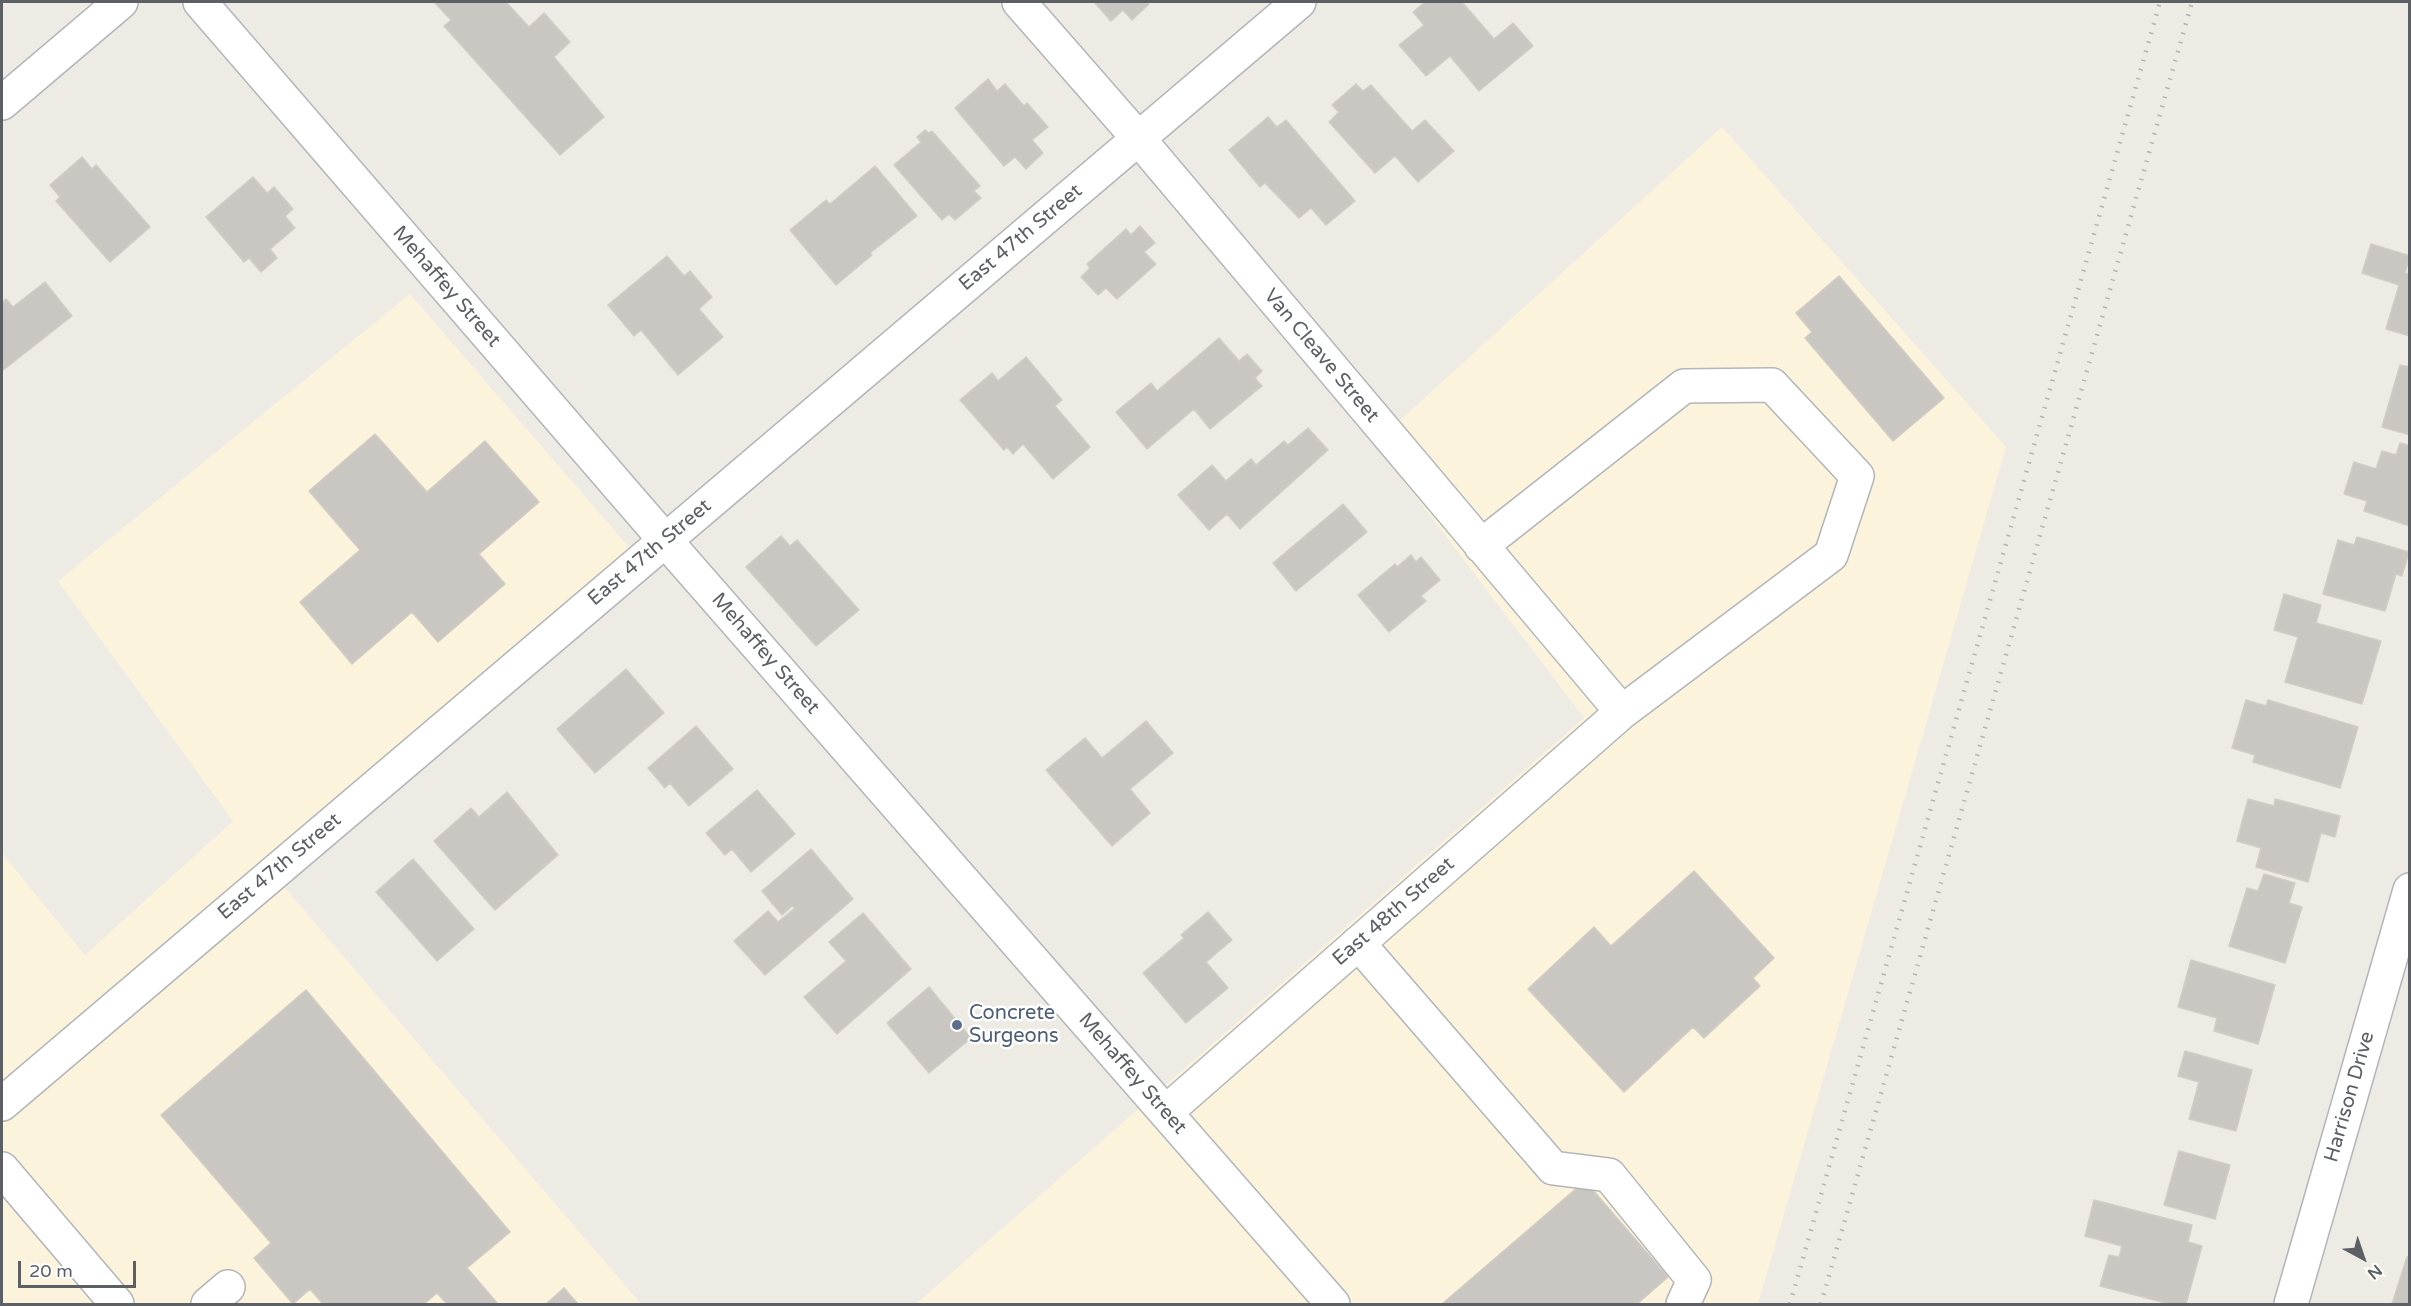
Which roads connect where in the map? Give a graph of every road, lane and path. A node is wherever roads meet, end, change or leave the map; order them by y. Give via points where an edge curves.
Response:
1 (121, 2) edge
2 (200, 2) edge
3 (1019, 2) edge
4 (1299, 2) edge
5 (2, 103) edge
6 (1138, 138) junction
7 (665, 540) junction
8 (1481, 546) junction
9 (1622, 711) junction
10 (2409, 890) edge
11 (1358, 943) junction
12 (2, 1104) edge
13 (1166, 1112) junction
14 (2, 1169) edge
15 (117, 1305) edge
16 (1333, 1305) edge
17 (1683, 1305) edge
18 (2291, 1305) edge

1 - 5 street
2 - 7 street, Mehaffey Street
3 - 6 street, Van Cleave Street
4 - 6 street, East 47th Street
6 - 7 street, East 47th Street
6 - 8 street, Van Cleave Street
7 - 12 street, East 47th Street
7 - 13 street, Mehaffey Street
8 - 9 street, Van Cleave Street
8 - 9 street, East 48th Street via 1684,386 1772,385 1857,476 1831,555
9 - 11 street, East 48th Street
10 - 18 street, Harrison Drive
11 - 13 street, East 48th Street
11 - 17 street via 1553,1168 1609,1175 1694,1280
13 - 16 street, Mehaffey Street
14 - 15 street

